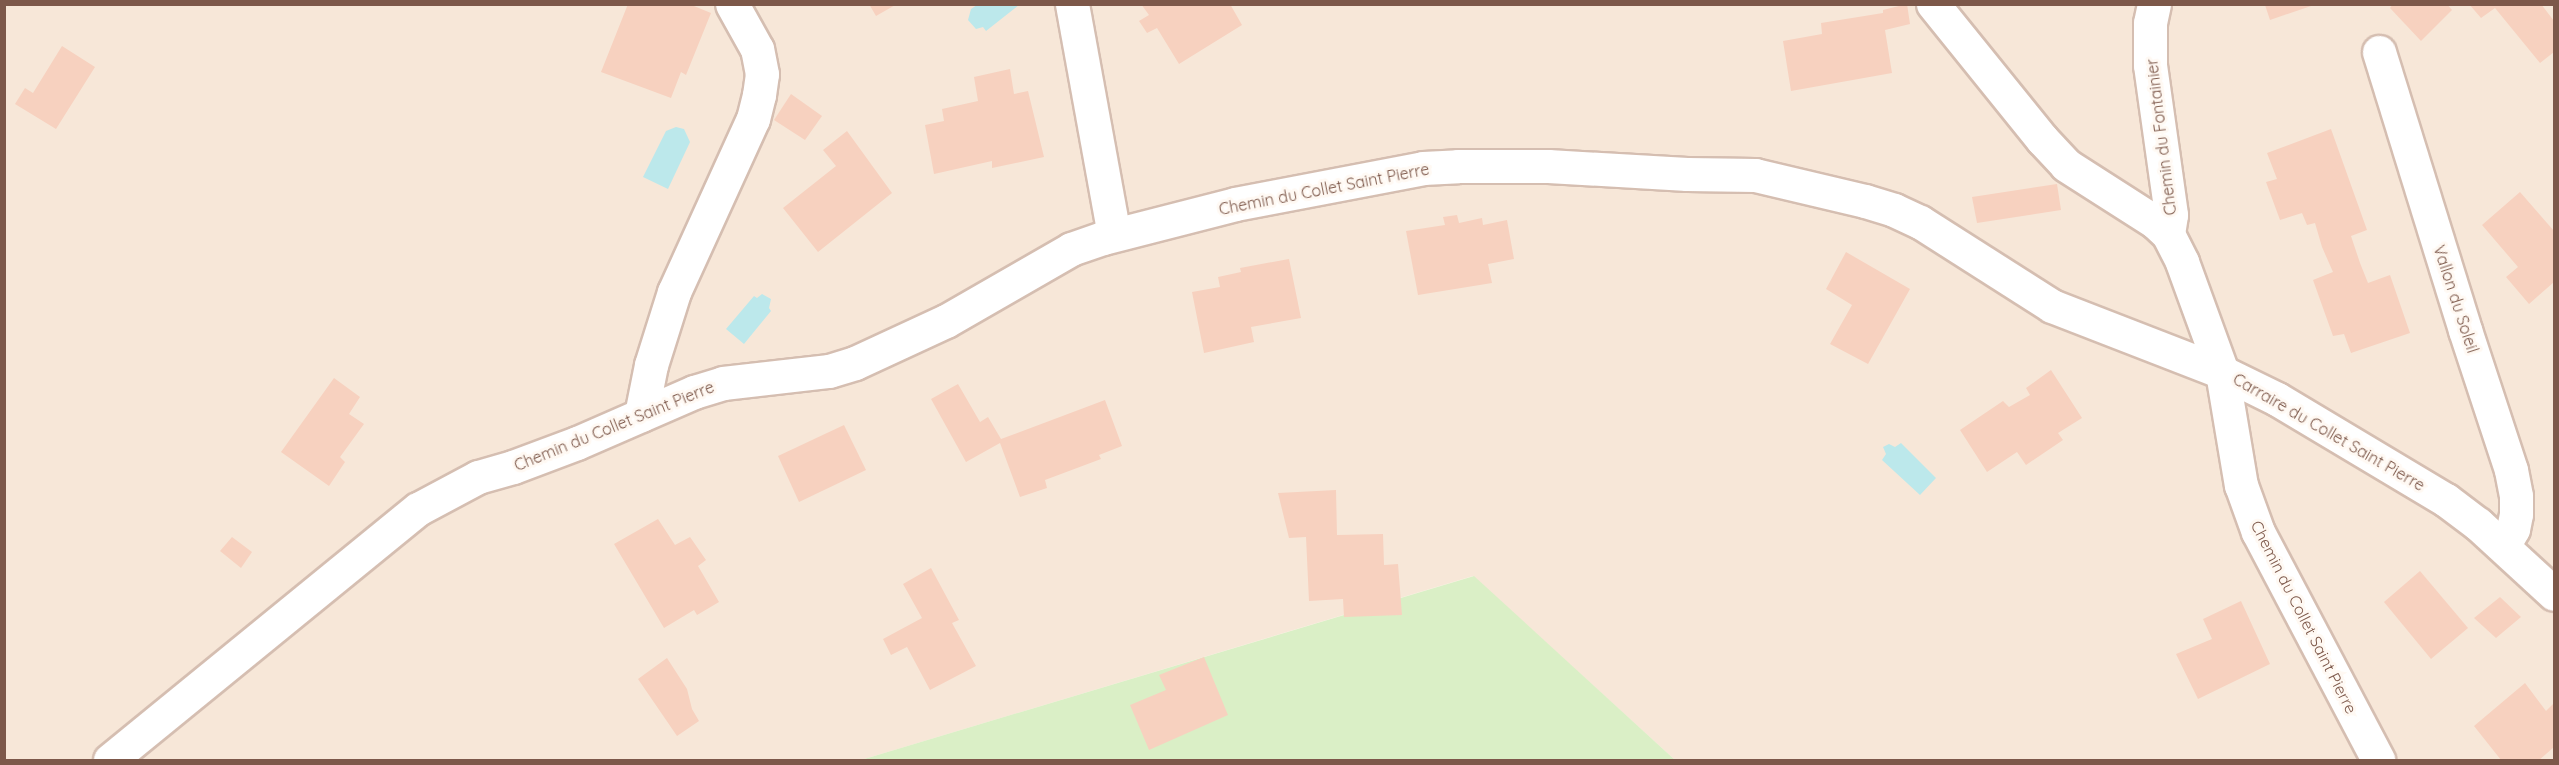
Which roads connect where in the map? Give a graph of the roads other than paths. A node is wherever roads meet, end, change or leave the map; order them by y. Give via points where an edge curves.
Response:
1 (732, 4) edge
2 (1072, 4) edge
3 (1933, 4) edge
4 (2154, 4) edge
5 (2379, 52) dead end
6 (1114, 234) junction
7 (2168, 234) junction
8 (2222, 372) junction
9 (641, 415) junction
10 (2504, 546) junction
11 (2554, 594) edge
12 (110, 760) edge
13 (2378, 760) edge

1 - 9 street via 757,49 762,74 759,95 749,128 674,292 651,365
2 - 6 street
3 - 7 street, Carraire du Collet Saint Pierre via 2066,165
4 - 7 street, Chemin du Fontainier via 2150,65 2171,215
5 - 10 street, Vallon du Soleil via 2511,470 2516,514
6 - 8 street, Chemin du Collet Saint Pierre via 1235,204 1423,168 1548,166 1755,175 1894,210 1947,238 2052,306
6 - 9 street, Chemin du Collet Saint Pierre via 1071,249 946,321 855,363 830,371 723,383
7 - 8 street, Carraire du Collet Saint Pierre
8 - 10 street, Carraire du Collet Saint Pierre via 2277,399 2446,500
8 - 13 street, Chemin du Collet Saint Pierre via 2241,485 2258,532
9 - 12 street, Chemin du Collet Saint Pierre via 545,455 478,477 418,509
10 - 11 street, Carraire du Collet Saint Pierre

